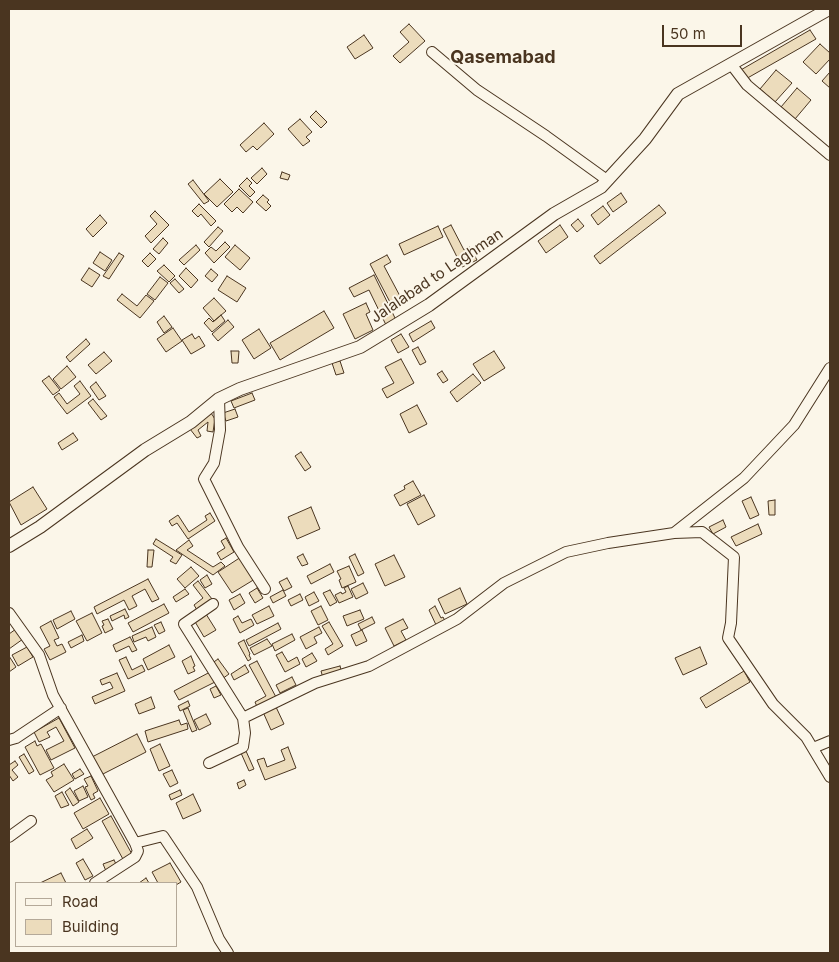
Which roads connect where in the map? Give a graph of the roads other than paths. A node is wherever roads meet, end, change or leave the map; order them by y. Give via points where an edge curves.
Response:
1 (830, 9) edge
2 (432, 52) dead end
3 (731, 64) junction
4 (830, 155) edge
5 (607, 180) junction
6 (830, 368) edge
7 (219, 399) junction
8 (674, 533) junction
9 (9, 546) edge
10 (265, 589) dead end
11 (213, 604) dead end
12 (9, 613) edge
13 (61, 708) junction
14 (242, 718) junction
15 (9, 740) edge
16 (830, 741) edge
17 (813, 748) junction
18 (209, 763) dead end
19 (830, 777) edge
20 (31, 821) dead end
21 (9, 837) edge
22 (135, 842) junction
23 (97, 882) edge
24 (228, 953) edge

1 - 3 street, Jalalabad to Laghman
2 - 5 street via 477,90
3 - 4 street via 747,86
3 - 5 street, Jalalabad to Laghman via 678,94 645,139
5 - 7 street, Jalalabad to Laghman via 601,187 554,214 429,305 360,347
6 - 8 street via 788,432 744,478
7 - 9 street, Jalalabad to Laghman via 191,422 145,450
7 - 10 street via 220,430 214,464 204,479 238,547
8 - 14 street via 566,552 504,583 457,619 369,666 315,683
8 - 17 street via 702,532 734,557 728,638 773,704
11 - 14 street via 184,624
12 - 13 street via 39,655
13 - 15 street
13 - 22 street
14 - 18 street via 243,747
16 - 17 street
17 - 19 street
20 - 21 street
22 - 23 street via 138,851 135,858
22 - 24 street via 163,836 197,887

